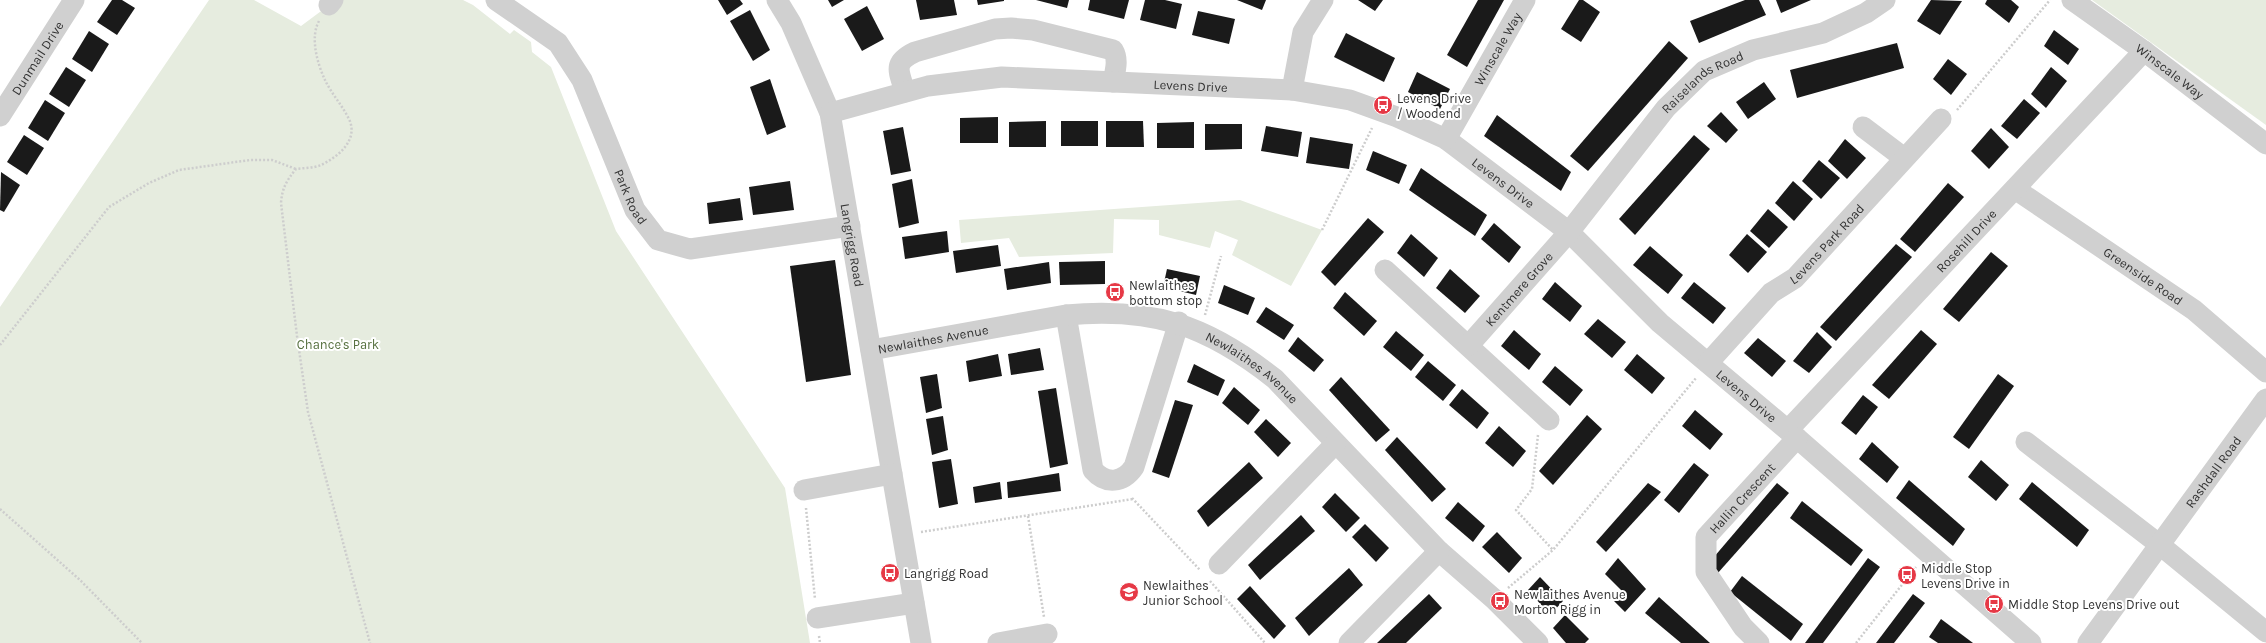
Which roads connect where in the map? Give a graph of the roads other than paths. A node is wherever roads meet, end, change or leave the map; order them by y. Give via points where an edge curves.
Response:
1 (74, 0) edge
2 (496, 0) edge
3 (777, 0) edge
4 (1324, 0) edge
5 (1526, 0) edge
6 (1885, 0) edge
7 (2072, 0) edge
8 (2144, 51) junction
9 (1113, 82) junction
10 (1292, 90) junction
11 (904, 92) junction
12 (830, 113) junction
13 (0, 116) edge
14 (1940, 119) road end
15 (1863, 127) dead end
16 (1446, 139) junction
17 (2266, 144) edge
18 (1904, 158) junction
19 (2015, 188) junction
20 (850, 226) junction
21 (1569, 232) junction
22 (1385, 270) dead end
23 (1066, 315) junction
24 (1179, 322) junction
25 (1469, 345) junction
26 (871, 350) junction
27 (1708, 363) junction
28 (2266, 372) edge
29 (2266, 399) edge
30 (1549, 420) road end
31 (1792, 434) junction
32 (2026, 442) dead end
33 (1335, 444) junction
34 (892, 474) junction
35 (804, 490) road end
36 (2160, 545) junction
37 (1439, 551) junction
38 (1209, 571) road end
39 (914, 604) junction
40 (817, 618) road end
41 (2266, 632) edge
42 (1047, 634) road end
43 (921, 643) edge
44 (998, 643) edge
45 (1349, 643) edge
46 (1538, 643) edge
47 (1759, 643) edge
48 (2032, 643) edge
49 (2088, 643) edge

1 - 13 street, Dunmail Drive
2 - 20 street, Park Road via 558,42 582,80 635,210 658,240 690,249
3 - 12 street, Langrigg Road via 791,23
4 - 10 street via 1303,32
5 - 16 street, Winscale Way
6 - 21 street, Raiselands Road via 1866,13 1823,33 1753,50 1704,71 1666,108
7 - 8 street, Winscale Way
8 - 17 street, Winscale Way
8 - 19 street, Rosehill Drive
9 - 10 street, Levens Drive
9 - 11 street, Levens Drive via 1002,77 928,86
9 - 11 street via 1117,64 1116,55 1112,50 1033,30 995,28 903,58 899,64 899,72
10 - 16 street, Levens Drive via 1350,100
11 - 12 street, Levens Drive
12 - 20 street, Langrigg Road
14 - 18 street, Levens Park Road
15 - 18 street
16 - 21 street, Levens Drive
18 - 27 street, Levens Park Road via 1795,278 1771,293
19 - 28 street, Greenside Road via 2194,310
19 - 31 street, Rosehill Drive
20 - 26 street, Langrigg Road
21 - 25 street, Kentmere Grove
21 - 27 street, Levens Drive via 1660,323
22 - 25 street
23 - 24 street, Newlaithes Avenue via 1122,312
23 - 24 street via 1093,470 1099,478 1115,481 1129,475 1134,467
23 - 26 street, Newlaithes Avenue
24 - 33 street, Newlaithes Avenue via 1250,359 1275,379
25 - 30 street
26 - 34 street, Langrigg Road
27 - 31 street, Levens Drive
29 - 36 street, Rashdall Road
31 - 47 street, Hallin Crescent via 1706,537 1706,572 1743,627
31 - 48 street, Levens Drive
32 - 36 street
33 - 37 street, Newlaithes Avenue
33 - 38 street
34 - 35 street
34 - 39 street, Langrigg Road
36 - 41 street
36 - 49 street, Rashdall Road
37 - 45 street
37 - 46 street, Newlaithes Avenue via 1494,599
39 - 40 street
39 - 43 street, Langrigg Road
42 - 44 street

